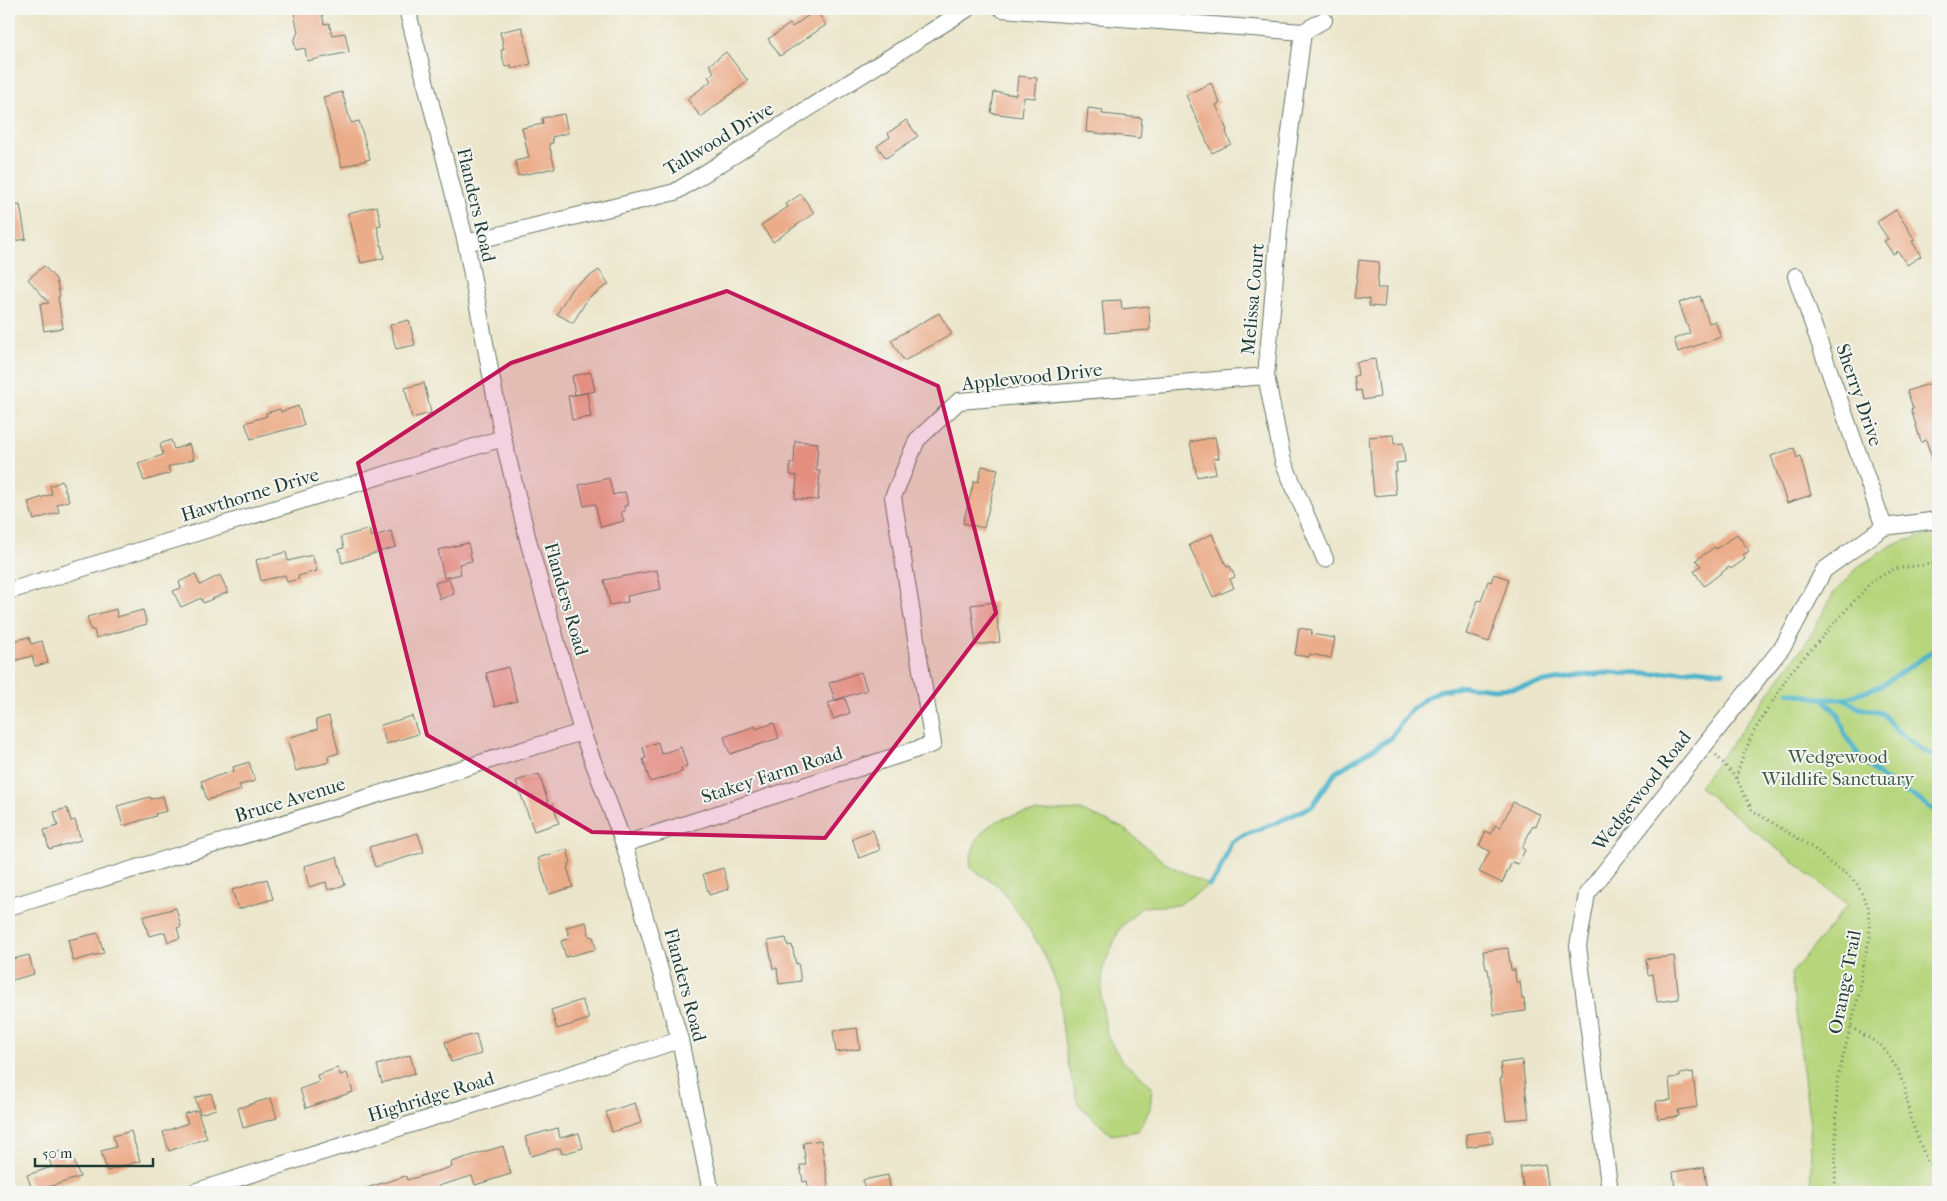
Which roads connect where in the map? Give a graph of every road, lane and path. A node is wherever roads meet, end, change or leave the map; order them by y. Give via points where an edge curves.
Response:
1 (407, 9) edge
2 (967, 9) edge
3 (1002, 9) edge
4 (1324, 20) dead end
5 (1303, 32) junction
6 (466, 243) junction
7 (1796, 276) dead end
8 (1266, 376) junction
9 (503, 438) junction
10 (1938, 520) edge
11 (1884, 527) junction
12 (1325, 559) dead end
13 (1938, 563) edge
14 (9, 591) edge
15 (582, 732) junction
16 (1706, 743) junction
17 (933, 744) joint
18 (1736, 778) junction
19 (624, 844) junction
20 (9, 907) edge
21 (1851, 1027) junction
22 (680, 1040) junction
23 (1938, 1182) edge
24 (194, 1192) edge
25 (711, 1192) edge
26 (1610, 1192) edge
27 (1835, 1192) edge

1 - 6 street, Flanders Road
2 - 6 street, Tallwood Drive via 675,192
3 - 5 street
4 - 5 street
5 - 8 street, Melissa Court via 1283,186
6 - 9 street, Flanders Road
7 - 11 street, Sherry Drive
8 - 12 street, Melissa Court via 1283,461
8 - 17 street, Applewood Drive via 959,401 917,440 893,497
9 - 14 street, Hawthorne Drive
9 - 15 street, Flanders Road
10 - 11 street, Wedgewood Road
11 - 16 street, Wedgewood Road via 1824,570 1784,645
13 - 18 path via 1894,569 1872,581 1790,673 1753,733
15 - 19 street, Flanders Road
15 - 20 street, Bruce Avenue
16 - 18 path, Orange Trail
16 - 26 street, Wedgewood Road via 1586,894 1578,946
17 - 19 street, Stakey Farm Road
18 - 21 path, Orange Trail via 1752,810 1813,848 1847,874 1857,884 1868,906 1870,937
19 - 22 street, Flanders Road
21 - 23 path via 1882,1046 1898,1070 1910,1118
21 - 27 path, Orange Trail via 1837,1080
22 - 24 street, Highridge Road
22 - 25 street, Flanders Road

